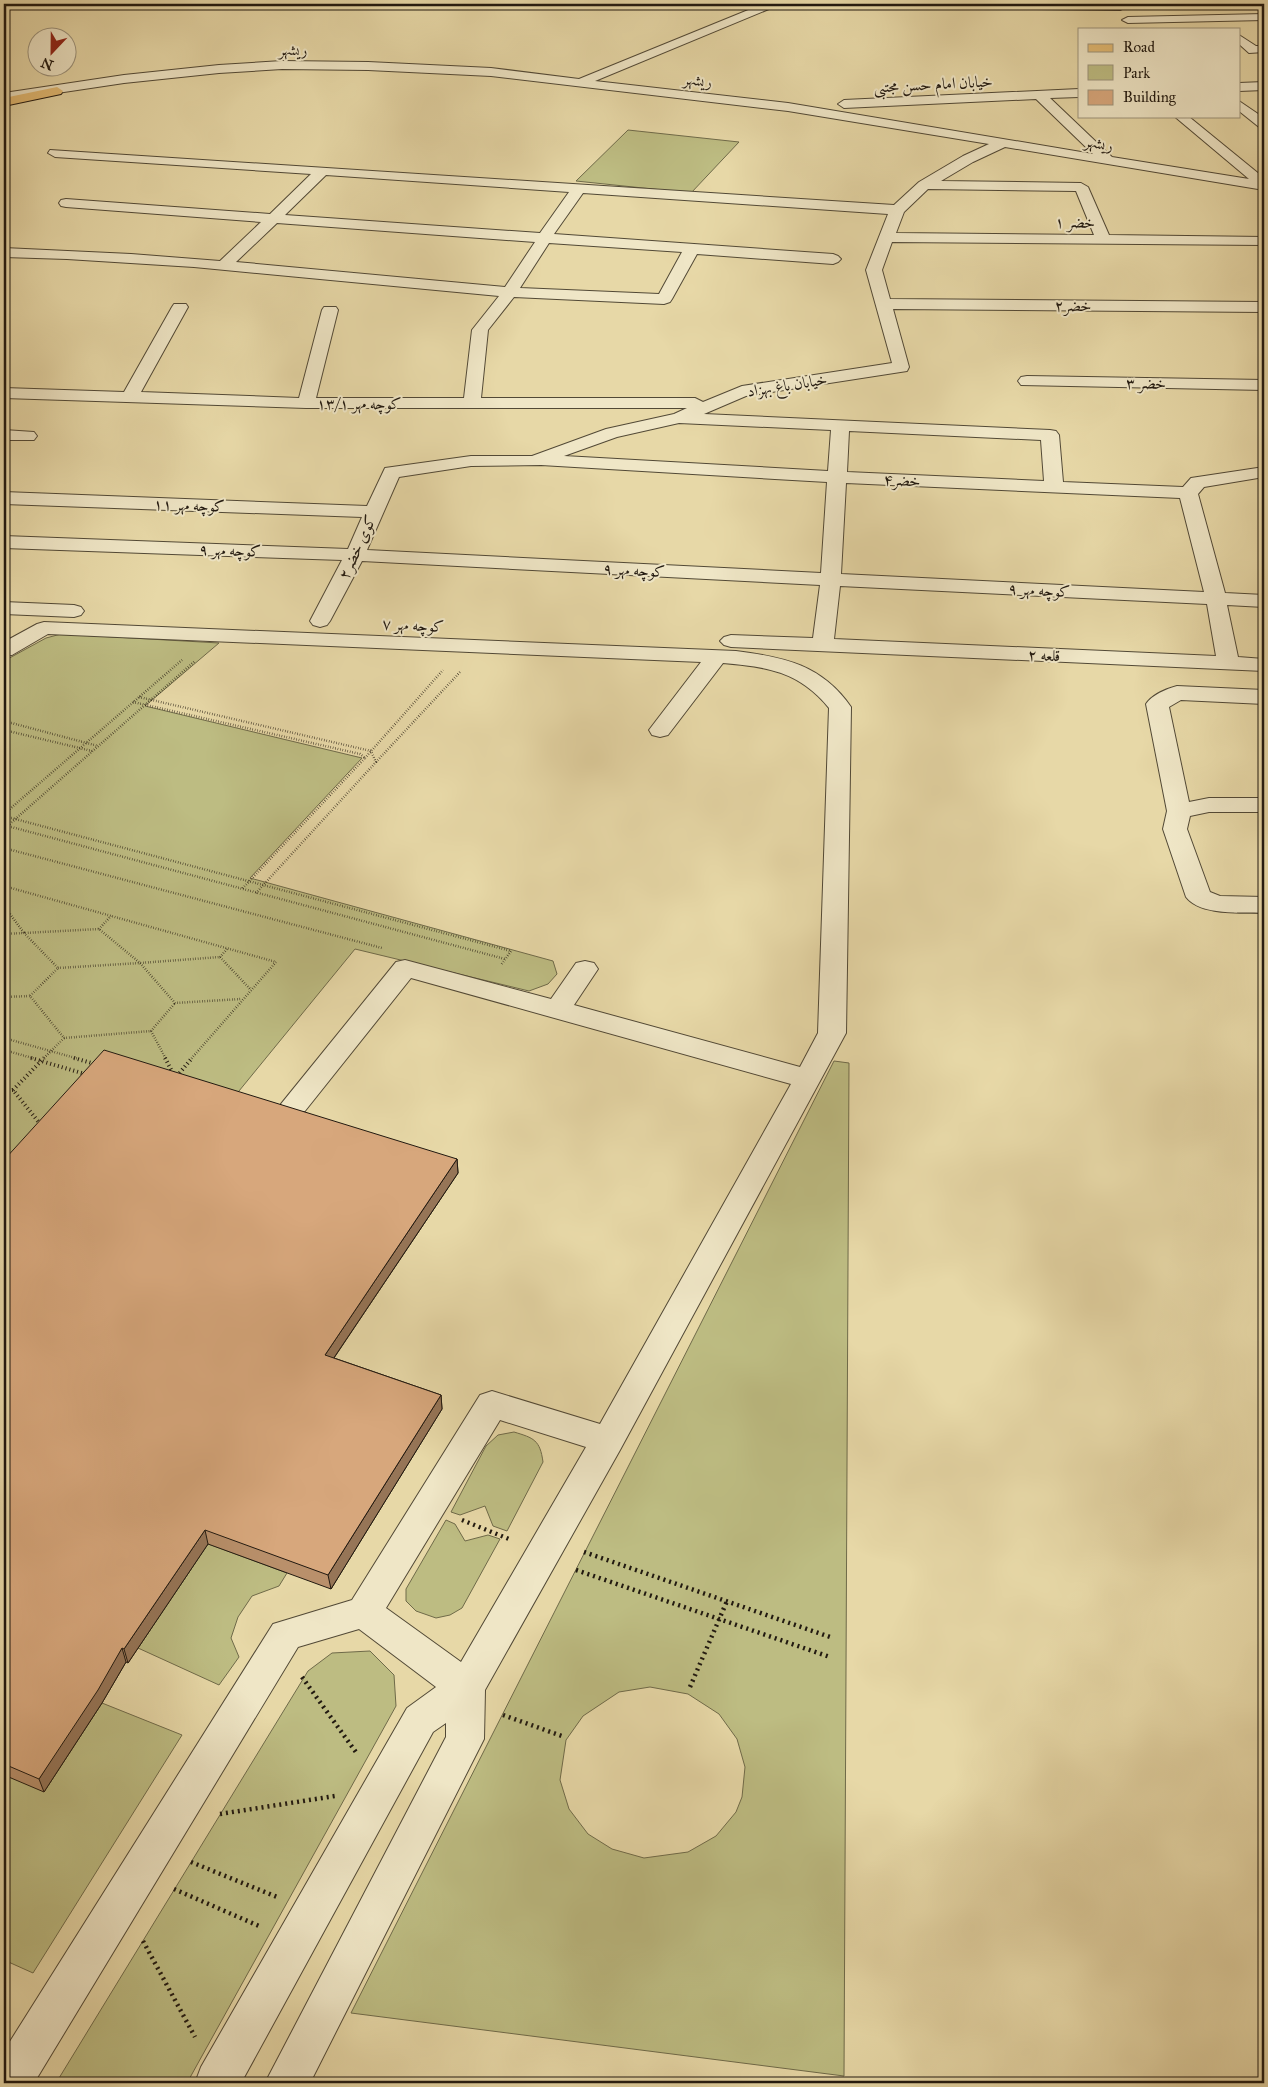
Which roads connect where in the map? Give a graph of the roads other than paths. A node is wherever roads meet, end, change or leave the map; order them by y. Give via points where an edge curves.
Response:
1 (772, 4) edge
2 (884, 4) edge
3 (1012, 5) edge
4 (1119, 5) edge
5 (721, 13) dead end
6 (740, 17) junction
7 (1264, 17) edge
8 (1216, 19) junction
9 (1131, 25) edge
10 (1227, 28) edge
11 (1240, 39) edge
12 (1264, 49) edge
13 (566, 71) dead end
14 (548, 78) junction
15 (579, 82) junction
16 (4, 85) edge
17 (1264, 86) edge
18 (53, 87) junction
19 (1240, 87) edge
20 (4, 89) edge
21 (1078, 93) edge
22 (1039, 95) junction
23 (4, 97) edge
24 (4, 102) edge
25 (1240, 106) edge
26 (788, 107) junction
27 (1182, 118) edge
28 (1264, 124) edge
29 (1005, 142) junction
30 (55, 153) dead end
31 (1108, 161) junction
32 (323, 171) junction
33 (924, 185) junction
34 (1264, 186) edge
35 (578, 190) junction
36 (66, 204) dead end
37 (897, 210) junction
38 (272, 218) junction
39 (545, 237) junction
40 (886, 237) junction
41 (1104, 240) junction
42 (1264, 241) edge
43 (691, 250) junction
44 (4, 253) edge
45 (833, 259) dead end
46 (223, 266) junction
47 (510, 292) junction
48 (882, 304) junction
49 (180, 307) dead end
50 (1264, 307) edge
51 (330, 310) dead end
52 (1027, 381) dead end
53 (1264, 385) edge
54 (4, 393) edge
55 (129, 398) junction
56 (306, 403) junction
57 (714, 403) junction
58 (472, 404) junction
59 (679, 418) junction
60 (840, 426) junction
61 (4, 436) edge
62 (28, 436) dead end
63 (534, 461) junction
64 (392, 472) joint
65 (1264, 472) edge
66 (1237, 476) junction
67 (836, 477) junction
68 (1264, 479) edge
69 (1054, 487) junction
70 (1188, 493) junction
71 (4, 498) edge
72 (374, 512) junction
73 (4, 542) edge
74 (355, 555) junction
75 (831, 580) junction
76 (1216, 599) junction
77 (1264, 601) edge
78 (4, 608) edge
79 (320, 621) junction
80 (823, 645) junction
81 (4, 650) edge
82 (717, 656) junction
83 (1228, 663) junction
84 (1264, 665) edge
85 (1264, 697) edge
86 (660, 730) dead end
87 (1264, 805) edge
88 (1179, 811) junction
89 (1264, 905) edge
90 (585, 970) dead end
91 (558, 1009) junction
92 (808, 1079) junction
93 (295, 1104) dead end
94 (608, 1440) junction
95 (364, 1612) junction
96 (465, 1695) junction
97 (218, 2082) edge
98 (9, 2083) edge
99 (287, 2083) edge

1 - 6 street
2 - 3 street
3 - 4 street
4 - 9 street
5 - 6 street
6 - 15 street
7 - 8 street
8 - 9 street
8 - 10 street
11 - 12 street via 1253,50
13 - 14 street
14 - 15 street, ریشهر
14 - 18 street, ریشهر via 491,72 282,65
15 - 26 street, ریشهر
16 - 18 main road
17 - 19 street
18 - 20 street, ریشهر
18 - 23 street, ریشهر
18 - 24 main road
21 - 22 street, خیابان امام حسن مجتبی
22 - 26 street, خیابان امام حسن مجتبی
22 - 31 street
25 - 28 street
26 - 29 street, ریشهر
27 - 34 street
29 - 31 street, ریشهر
29 - 33 street, خیابان باغ بهزاد
30 - 32 street
31 - 34 street, ریشهر
32 - 35 street
32 - 38 street
33 - 37 street, خیابان باغ بهزاد
33 - 41 street via 1081,187
35 - 37 street
35 - 39 street
36 - 38 street
37 - 40 street, خیابان باغ بهزاد
38 - 39 street
38 - 46 street
39 - 43 street
39 - 47 street
40 - 41 street, خضر ۱
40 - 48 street, خیابان باغ بهزاد via 874,270
41 - 42 street, خضر ۱
43 - 45 street
43 - 47 street via 664,299
44 - 46 street via 65,254
46 - 47 street
47 - 58 street via 480,330
48 - 50 street, خضر۲
48 - 57 street, خیابان باغ بهزاد via 901,368 742,391
49 - 55 street
51 - 56 street
52 - 53 street, خضر ۳
54 - 55 street, کوچه مهر ۱۳/۱
55 - 56 street, کوچه مهر ۱۳/۱
56 - 58 street, کوچه مهر ۱۳/۱
57 - 58 street, کوچه مهر ۱۳/۱
57 - 59 street, خیابان باغ بهزاد
59 - 60 street
59 - 63 street, خیابان باغ بهزاد via 612,433
60 - 67 street
60 - 69 street via 1050,435
61 - 62 street
63 - 64 street, خیابان باغ بهزاد via 471,461
63 - 67 street, خضر۴
64 - 72 street, کوی خضر۲
65 - 66 street
66 - 68 street
66 - 70 street via 1198,482
67 - 69 street, خضر۴
67 - 75 street
69 - 70 street, خضر۴
70 - 76 street
71 - 72 street, کوچه مهر ۱۱
72 - 74 street, کوی خضر۲
73 - 74 street, کوچه مهر ۹
74 - 75 street, کوچه مهر ۹
74 - 79 street, کوی خضر۲
75 - 76 street, کوچه مهر ۹
75 - 80 street
76 - 77 street, کوچه مهر ۹
76 - 83 street
78 - 79 street, کوچه مهر ۷
79 - 80 street, کوچه مهر ۷
80 - 83 street, قلعه ۲
81 - 82 street via 44,628
82 - 86 street
82 - 92 street via 786,666 812,677 829,691 840,707 832,1033
83 - 84 street, قلعه ۲
85 - 88 street via 1176,693 1158,704
87 - 88 street via 1209,805
88 - 89 street via 1175,829 1199,897 1216,904
90 - 91 street
91 - 92 street
91 - 93 street via 405,968
92 - 94 street
94 - 95 street via 492,1404
94 - 96 street
95 - 96 street
95 - 98 street via 286,1635
96 - 97 street via 420,1720
96 - 99 street via 465,1739

